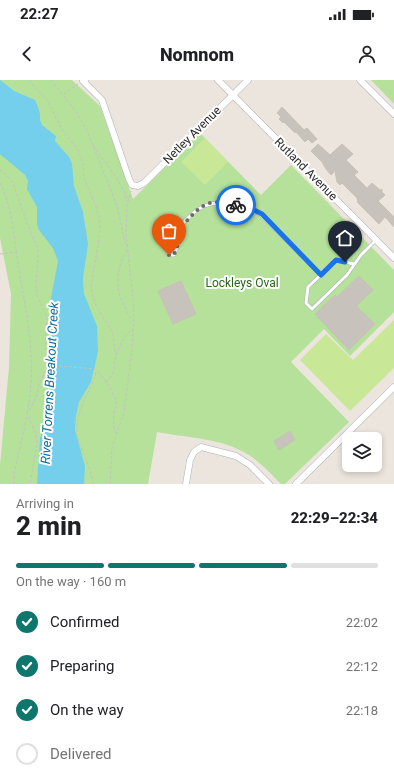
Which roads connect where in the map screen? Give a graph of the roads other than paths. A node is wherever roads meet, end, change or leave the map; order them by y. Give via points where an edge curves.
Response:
1 (84, 80) edge
2 (218, 80) edge
3 (248, 80) edge
4 (360, 80) edge
5 (233, 95) junction
6 (394, 114) edge
7 (181, 227) junction
8 (376, 240) junction
9 (394, 258) edge
10 (354, 264) junction
11 (321, 275) junction
12 (394, 387) edge
13 (186, 484) edge
14 (269, 484) edge
15 (296, 484) edge

1 - 5 street, Netley Avenue via 102,100 129,179 134,186 144,183
2 - 5 street, Rutland Avenue
3 - 5 street, Netley Avenue
4 - 6 street
5 - 8 street, Rutland Avenue
7 - 7 lane via 174,255 169,255 164,244
7 - 11 lane via 201,207 210,203 231,203 252,209 262,214
8 - 9 street, Rutland Avenue
8 - 10 lane
10 - 11 lane via 336,260
10 - 11 lane via 347,275 312,309 306,303 308,287
12 - 15 street
13 - 14 street via 190,460 194,452 201,447 236,456 250,465

